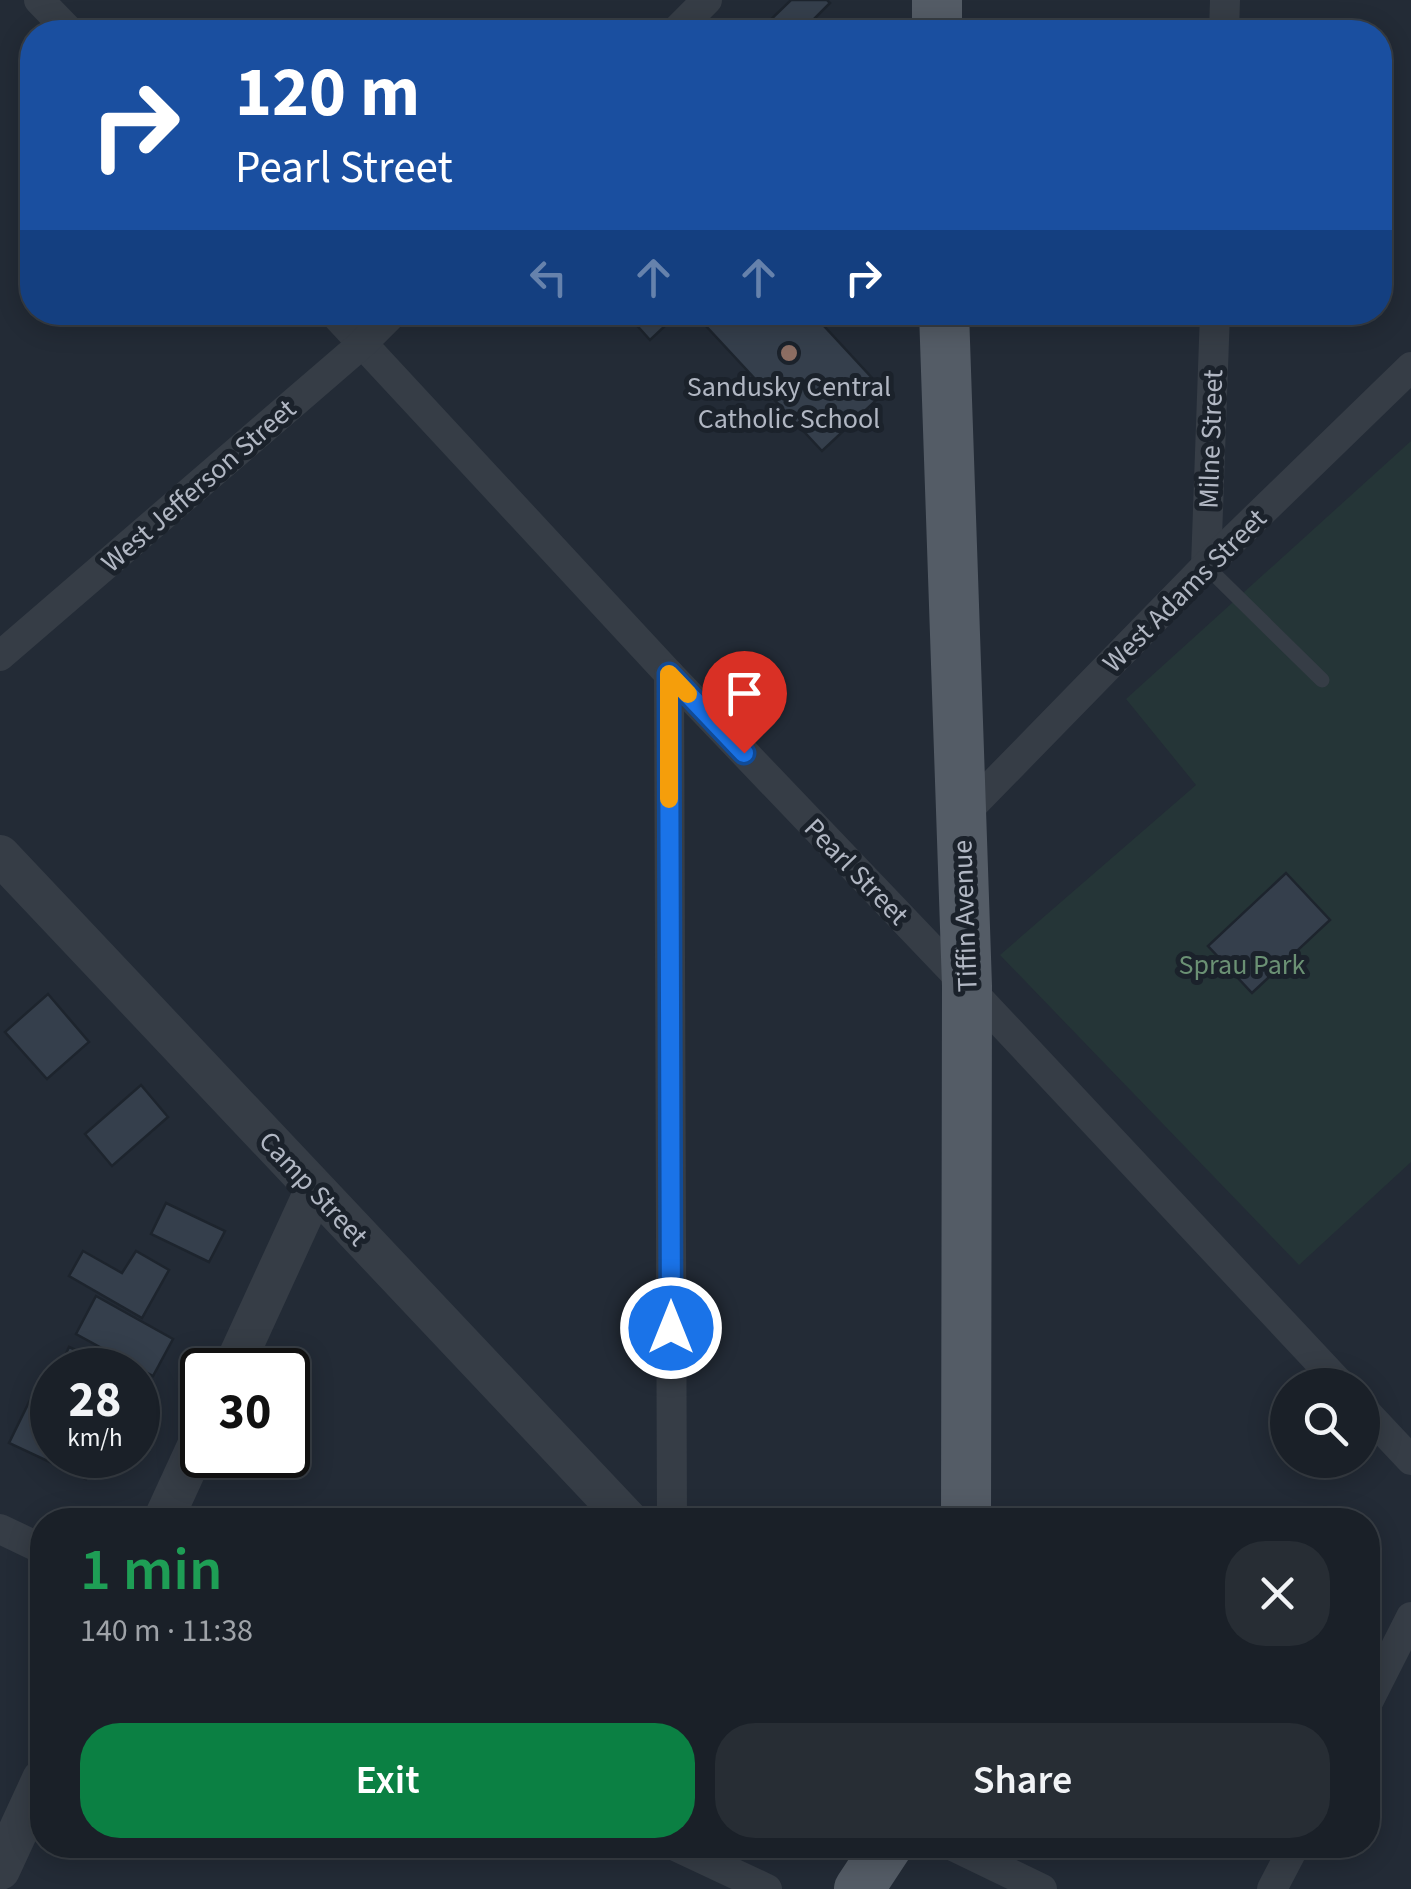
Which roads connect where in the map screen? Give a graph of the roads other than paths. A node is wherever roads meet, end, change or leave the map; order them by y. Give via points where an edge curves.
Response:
1 (39, 0) edge
2 (708, 0) edge
3 (906, 0) edge
4 (58, 20) edge
5 (687, 20) edge
6 (925, 20) edge
7 (345, 325) edge
8 (381, 325) edge
9 (944, 325) edge
10 (1214, 325) edge
11 (362, 344) junction
12 (1411, 367) edge
13 (1206, 566) junction
14 (0, 656) edge
15 (669, 674) junction
16 (1322, 680) dead end
17 (961, 816) junction
18 (0, 856) edge
19 (967, 986) junction
20 (315, 1189) junction
21 (242, 1348) edge
22 (1325, 1368) edge
23 (1380, 1427) edge
24 (1411, 1460) edge
25 (182, 1478) edge
26 (168, 1508) edge
27 (617, 1508) edge
28 (672, 1508) edge
29 (966, 1508) edge
30 (0, 1530) edge
31 (30, 1544) edge
32 (1411, 1617) edge
33 (1380, 1678) edge
34 (30, 1805) edge
35 (701, 1858) edge
36 (880, 1858) edge
37 (979, 1858) edge
38 (1288, 1858) edge
39 (0, 1870) edge
40 (767, 1889) edge
41 (860, 1889) edge
42 (1042, 1889) edge
43 (1272, 1889) edge

1 - 4 street
2 - 5 street
3 - 6 street
7 - 11 street, Pearl Street
8 - 11 street, West Jefferson Street
9 - 17 main road, Tiffin Avenue
10 - 13 street, Milne Street
11 - 14 street, West Jefferson Street
11 - 15 street, Pearl Street
12 - 13 street, West Adams Street
13 - 16 lane
13 - 17 street, West Adams Street
15 - 19 street, Pearl Street
15 - 28 street
17 - 19 main road, Tiffin Avenue
18 - 20 street, Camp Street
19 - 22 street, Pearl Street
19 - 29 main road, Tiffin Avenue
20 - 21 street
20 - 27 street, Camp Street
23 - 24 street
25 - 26 street
30 - 31 street
32 - 33 street
34 - 39 street
35 - 40 street
36 - 41 main road
37 - 42 street
38 - 43 street

